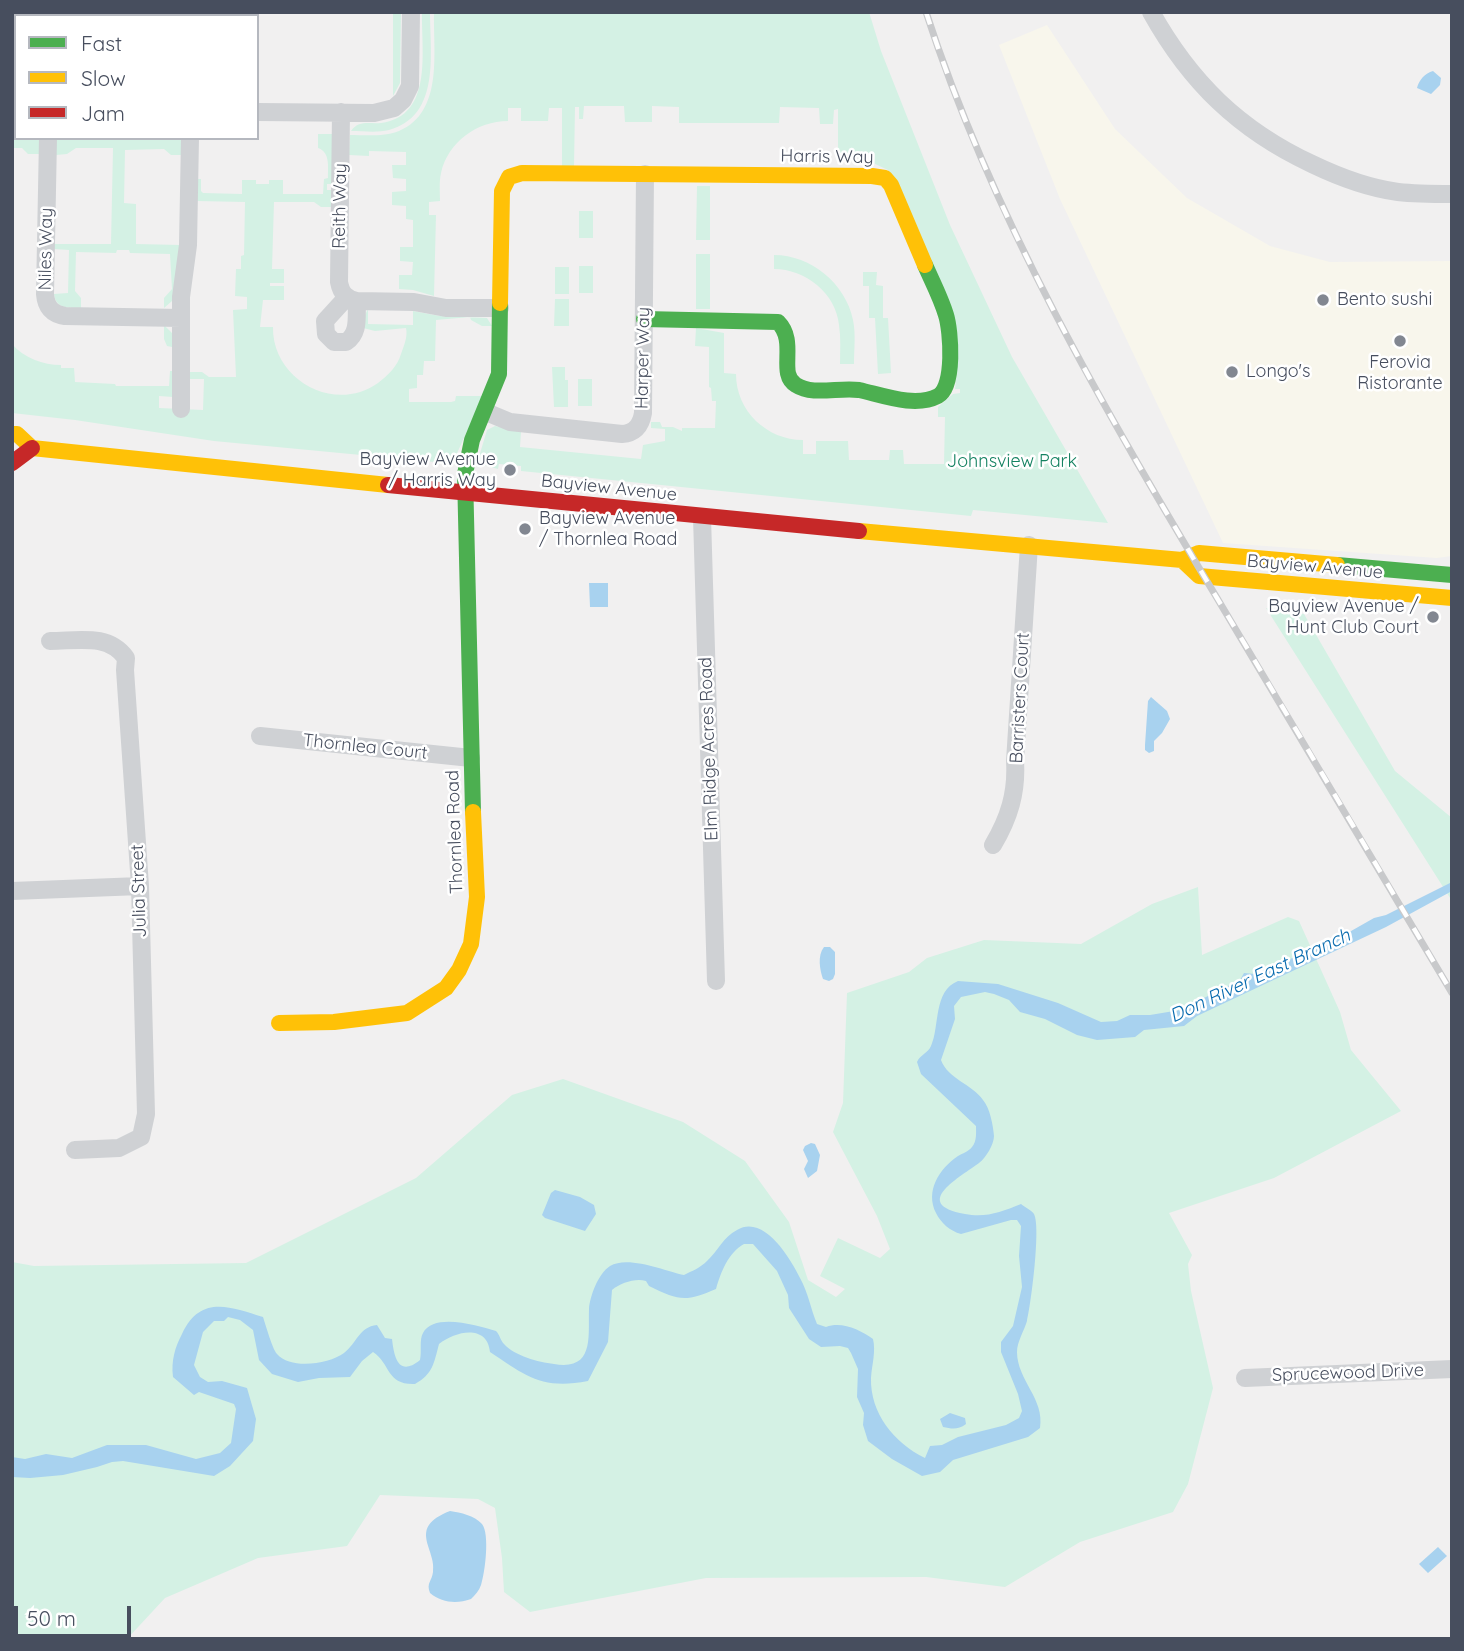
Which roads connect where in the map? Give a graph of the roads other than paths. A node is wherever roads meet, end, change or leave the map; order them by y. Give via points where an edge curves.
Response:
1 (411, 12) edge
2 (1151, 12) edge
3 (259, 112) edge
4 (341, 113) junction
5 (48, 140) edge
6 (190, 140) edge
7 (645, 174) junction
8 (1452, 194) edge
9 (500, 308) junction
10 (181, 318) junction
11 (644, 319) junction
12 (181, 409) dead end
13 (486, 412) junction
14 (12, 434) edge
15 (32, 448) junction
16 (12, 464) edge
17 (463, 493) junction
18 (702, 517) junction
19 (1029, 545) junction
20 (1182, 559) junction
21 (1452, 575) edge
22 (1452, 598) edge
23 (50, 641) dead end
24 (260, 736) dead end
25 (471, 758) junction
26 (993, 845) dead end
27 (140, 886) junction
28 (12, 891) edge
29 (716, 981) dead end
30 (279, 1023) dead end
31 (75, 1150) dead end
32 (1452, 1369) edge
33 (1245, 1378) dead end

1 - 4 street via 410,86 405,97 387,111
2 - 8 street via 1209,94 1280,148 1360,184 1397,192
3 - 4 street
4 - 9 street, Reith Way via 342,293 351,300
5 - 10 street, Niles Way via 48,307 65,316
6 - 10 street
7 - 9 street, Harris Way via 522,173 507,179 501,196
7 - 11 street, Harper Way
7 - 11 street, Harris Way via 885,178 946,314 948,382 941,395 930,399 802,388 790,379 787,333 778,322
9 - 13 street, Harris Way via 499,374
10 - 12 street
11 - 13 street, Harper Way via 643,412 631,432 522,424
13 - 17 street, Harris Way via 466,461
14 - 15 street, Bayview Avenue
15 - 16 street
15 - 17 street, Bayview Avenue
17 - 18 street, Bayview Avenue
17 - 25 street, Thornlea Road
18 - 19 street, Bayview Avenue
18 - 29 street, Elm Ridge Acres Road
19 - 20 street, Bayview Avenue
19 - 26 street, Barristers Court via 1016,783 1011,809
20 - 21 street, Bayview Avenue via 1199,553
20 - 22 street, Bayview Avenue via 1199,576
23 - 27 street, Julia Street via 97,640 117,646 126,658
24 - 25 street, Thornlea Court
25 - 30 street, Thornlea Road via 477,897 471,944 446,988 407,1013
27 - 28 street
27 - 31 street, Julia Street via 144,1128 141,1137 119,1148
32 - 33 street, Sprucewood Drive

